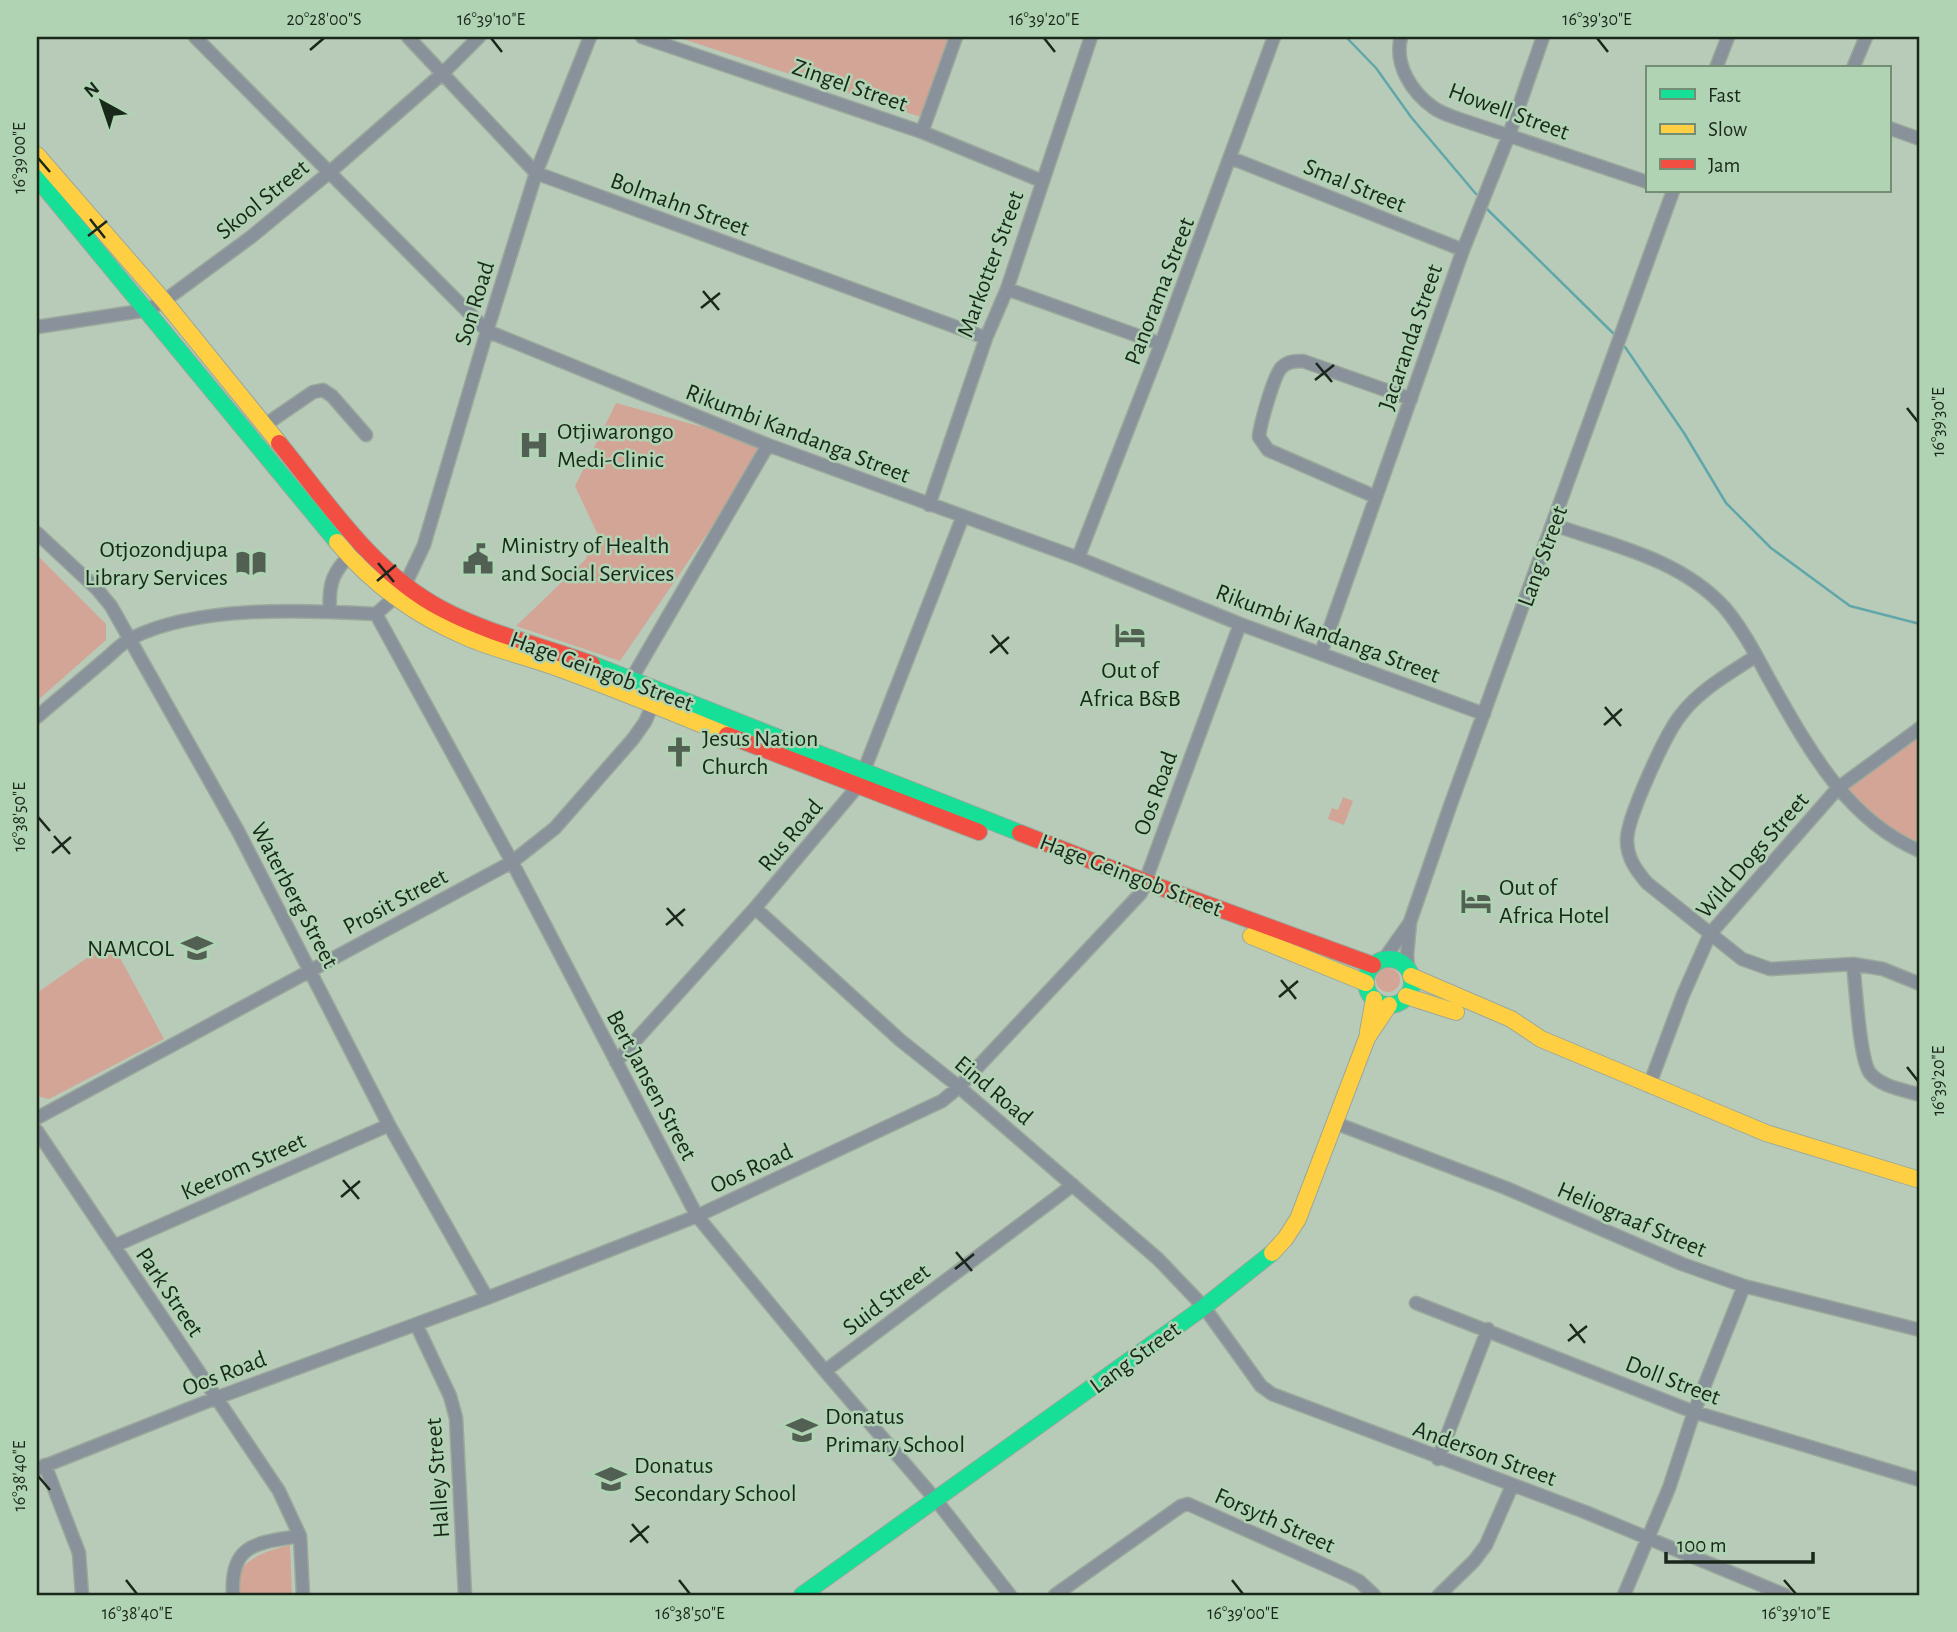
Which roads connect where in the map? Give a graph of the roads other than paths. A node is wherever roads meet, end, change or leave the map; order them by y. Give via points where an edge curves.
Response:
1 (195, 37) edge
2 (408, 37) edge
3 (479, 37) edge
4 (590, 37) edge
5 (642, 37) edge
6 (956, 37) edge
7 (1091, 37) edge
8 (1274, 37) edge
9 (1401, 37) edge
10 (1543, 37) edge
11 (1728, 37) edge
12 (1866, 37) edge
13 (1719, 66) edge
14 (1854, 66) edge
15 (443, 73) junction
16 (1890, 128) edge
17 (922, 132) junction
18 (1508, 135) junction
19 (1920, 139) edge
20 (37, 155) edge
21 (1231, 158) junction
22 (331, 171) junction
23 (537, 173) junction
24 (37, 177) edge
25 (1042, 181) junction
26 (1646, 182) edge
27 (1673, 192) edge
28 (1463, 250) junction
29 (111, 252) junction
30 (1007, 289) junction
31 (164, 301) junction
32 (147, 310) junction
33 (37, 327) edge
34 (486, 331) junction
35 (986, 338) junction
36 (1161, 344) junction
37 (1411, 399) junction
38 (265, 425) junction
39 (366, 435) dead end
40 (768, 445) junction
41 (1376, 497) junction
42 (929, 505) junction
43 (325, 512) junction
44 (963, 516) junction
45 (1554, 525) junction
46 (37, 533) edge
47 (356, 550) junction
48 (1078, 558) junction
49 (400, 591) junction
50 (330, 611) junction
51 (376, 614) junction
52 (1240, 624) junction
53 (130, 639) junction
54 (1321, 653) junction
55 (1756, 656) junction
56 (632, 678) junction
57 (653, 704) junction
58 (1484, 714) junction
59 (37, 717) edge
60 (1920, 728) edge
61 (861, 779) junction
62 (1838, 788) junction
63 (1920, 851) edge
64 (512, 862) junction
65 (1143, 887) junction
66 (755, 908) junction
67 (1410, 922) junction
68 (1710, 934) junction
69 (1378, 962) junction
70 (1853, 964) junction
71 (311, 970) junction
72 (1410, 972) junction
73 (1366, 983) junction
74 (1920, 984) edge
75 (1406, 996) junction
76 (1381, 1002) junction
77 (1541, 1039) junction
78 (615, 1062) junction
79 (1649, 1086) junction
80 (959, 1087) junction
81 (1920, 1095) edge
82 (37, 1118) edge
83 (1335, 1123) junction
84 (389, 1125) junction
85 (37, 1131) edge
86 (1920, 1181) edge
87 (1073, 1185) junction
88 (697, 1216) junction
89 (114, 1246) junction
90 (1744, 1286) junction
91 (487, 1298) junction
92 (1416, 1303) dead end
93 (1204, 1307) junction
94 (416, 1324) junction
95 (1488, 1329) junction
96 (1920, 1330) edge
97 (825, 1371) junction
98 (216, 1398) junction
99 (1695, 1412) junction
100 (1438, 1458) junction
101 (41, 1467) edge
102 (1920, 1480) edge
103 (1512, 1486) junction
104 (936, 1500) junction
105 (300, 1536) junction
106 (1647, 1538) junction
107 (82, 1595) edge
108 (233, 1595) edge
109 (303, 1595) edge
110 (465, 1595) edge
111 (802, 1595) edge
112 (1010, 1595) edge
113 (1055, 1595) edge
114 (1374, 1595) edge
115 (1439, 1595) edge
116 (1624, 1595) edge
117 (1785, 1595) edge

1 - 22 street, Rikumbi Kandanga Street
2 - 15 street, Bolmahn Street
3 - 15 street, Skool Street
4 - 23 street, Son Road
5 - 17 street, Zingel Street
6 - 17 street
7 - 25 street, Markotter Street
8 - 21 street, Panorama Street
9 - 18 street, Howell Street via 1398,50 1404,74 1417,93 1435,108
10 - 18 street, Jacaranda Street
11 - 13 street
12 - 14 street
15 - 22 street, Skool Street
15 - 23 street, Bolmahn Street
16 - 19 street
17 - 25 street, Zingel Street
18 - 26 street, Howell Street
18 - 28 street, Jacaranda Street
20 - 29 main road, Hage Geingob Street
21 - 28 street, Smal Street
21 - 36 street, Panorama Street
22 - 31 street, Skool Street
22 - 34 street, Rikumbi Kandanga Street
23 - 34 street, Son Road
23 - 35 street, Bolmahn Street
24 - 29 main road, Hage Geingob Street
25 - 30 street, Markotter Street
27 - 45 street, Lang Street
28 - 37 street, Jacaranda Street
29 - 31 main road, Hage Geingob Street
29 - 32 main road, Hage Geingob Street
30 - 35 street, Markotter Street
30 - 36 street
31 - 32 street, Skool Street
31 - 38 main road, Hage Geingob Street
32 - 33 street, Skool Street
32 - 43 main road, Hage Geingob Street
34 - 40 street, Rikumbi Kandanga Street
34 - 49 street, Son Road via 424,545
35 - 42 street, Markotter Street
36 - 48 street, Panorama Street
37 - 41 street, Jacaranda Street
37 - 41 street via 1303,361 1280,368 1260,425 1259,437 1268,450
38 - 39 street via 323,390
38 - 43 main road, Hage Geingob Street
40 - 42 street, Rikumbi Kandanga Street
40 - 56 street
41 - 54 street, Jacaranda Street
42 - 44 street, Rikumbi Kandanga Street
43 - 47 main road, Hage Geingob Street
44 - 48 street, Rikumbi Kandanga Street
44 - 61 street, Rus Road
45 - 55 street via 1654,559 1690,579 1724,607
45 - 58 street, Lang Street
46 - 53 street, Waterberg Street via 97,589
47 - 49 main road, Hage Geingob Street
47 - 50 street via 332,579
48 - 52 street, Rikumbi Kandanga Street
49 - 51 street, Son Road
49 - 56 main road, Hage Geingob Street via 460,620
49 - 57 main road, Hage Geingob Street via 427,618 466,637
50 - 51 street
50 - 53 street via 196,618
51 - 64 street, Bert Jansen Street
52 - 54 street, Rikumbi Kandanga Street
52 - 65 street, Oos Road
53 - 59 street
53 - 71 street, Waterberg Street
54 - 58 street, Rikumbi Kandanga Street
55 - 62 street
55 - 68 street via 1714,684 1679,717 1629,824 1629,856 1636,869
56 - 61 main road, Hage Geingob Street
57 - 61 main road, Hage Geingob Street
57 - 64 street, Prosit Street via 633,739 555,828
58 - 67 street, Lang Street
60 - 62 street, Wild Dogs Street
61 - 65 main road, Hage Geingob Street
61 - 66 street, Rus Road
62 - 63 street via 1867,818
62 - 68 street, Wild Dogs Street
64 - 71 street, Prosit Street
64 - 78 street, Bert Jansen Street
65 - 69 main road, Hage Geingob Street
65 - 73 main road, Hage Geingob Street
65 - 80 street, Oos Road
66 - 78 street, Rus Road
66 - 80 street, Eind Road via 900,1040
67 - 69 street, Lang Street
67 - 72 street, Lang Street
68 - 70 street via 1742,959 1770,969
68 - 79 street, Wild Dogs Street
69 - 72 main road, Hage Geingob Street via 1398,960
69 - 73 main road via 1367,973
70 - 74 street via 1883,969
70 - 81 street via 1869,1072 1878,1080
71 - 82 street, Prosit Street
71 - 84 street, Waterberg Street
72 - 75 main road
72 - 77 main road, Hage Geingob Street via 1441,992 1516,1022
73 - 76 main road
75 - 76 main road via 1401,1001
75 - 77 main road
76 - 83 main road, Lang Street
77 - 79 main road
78 - 88 street, Bert Jansen Street
79 - 86 main road via 1766,1133
80 - 87 street, Eind Road
80 - 88 street, Oos Road via 923,1112
83 - 90 street, Heliograaf Street
83 - 93 main road, Lang Street via 1294,1228 1273,1252
84 - 89 street, Keerom Street
84 - 91 street, Waterberg Street
85 - 89 street, Park Street
87 - 93 street, Eind Road via 1158,1259
87 - 97 street, Suid Street
88 - 91 street, Oos Road
88 - 97 street, Bert Jansen Street
89 - 98 street, Park Street
90 - 96 street, Heliograaf Street
90 - 99 street
91 - 94 street, Oos Road
92 - 95 street, Doll Street
93 - 100 street, Anderson Street via 1261,1386 1272,1394
93 - 104 main road, Lang Street
94 - 98 street, Oos Road
94 - 110 street, Halley Street via 456,1418
95 - 99 street, Doll Street
95 - 100 street
97 - 104 street, Bert Jansen Street
98 - 101 street, Oos Road
98 - 105 street, Park Street via 279,1491
99 - 102 street, Doll Street
99 - 106 street
100 - 103 street, Anderson Street
101 - 107 street via 79,1553
103 - 106 street, Anderson Street
103 - 115 street via 1486,1545
104 - 111 main road, Lang Street
104 - 112 street, Bert Jansen Street
105 - 108 street via 262,1542 242,1555 234,1567
105 - 109 street, Park Street
106 - 116 street
106 - 117 street, Anderson Street
113 - 114 street, Forsyth Street via 1188,1504 1347,1575

